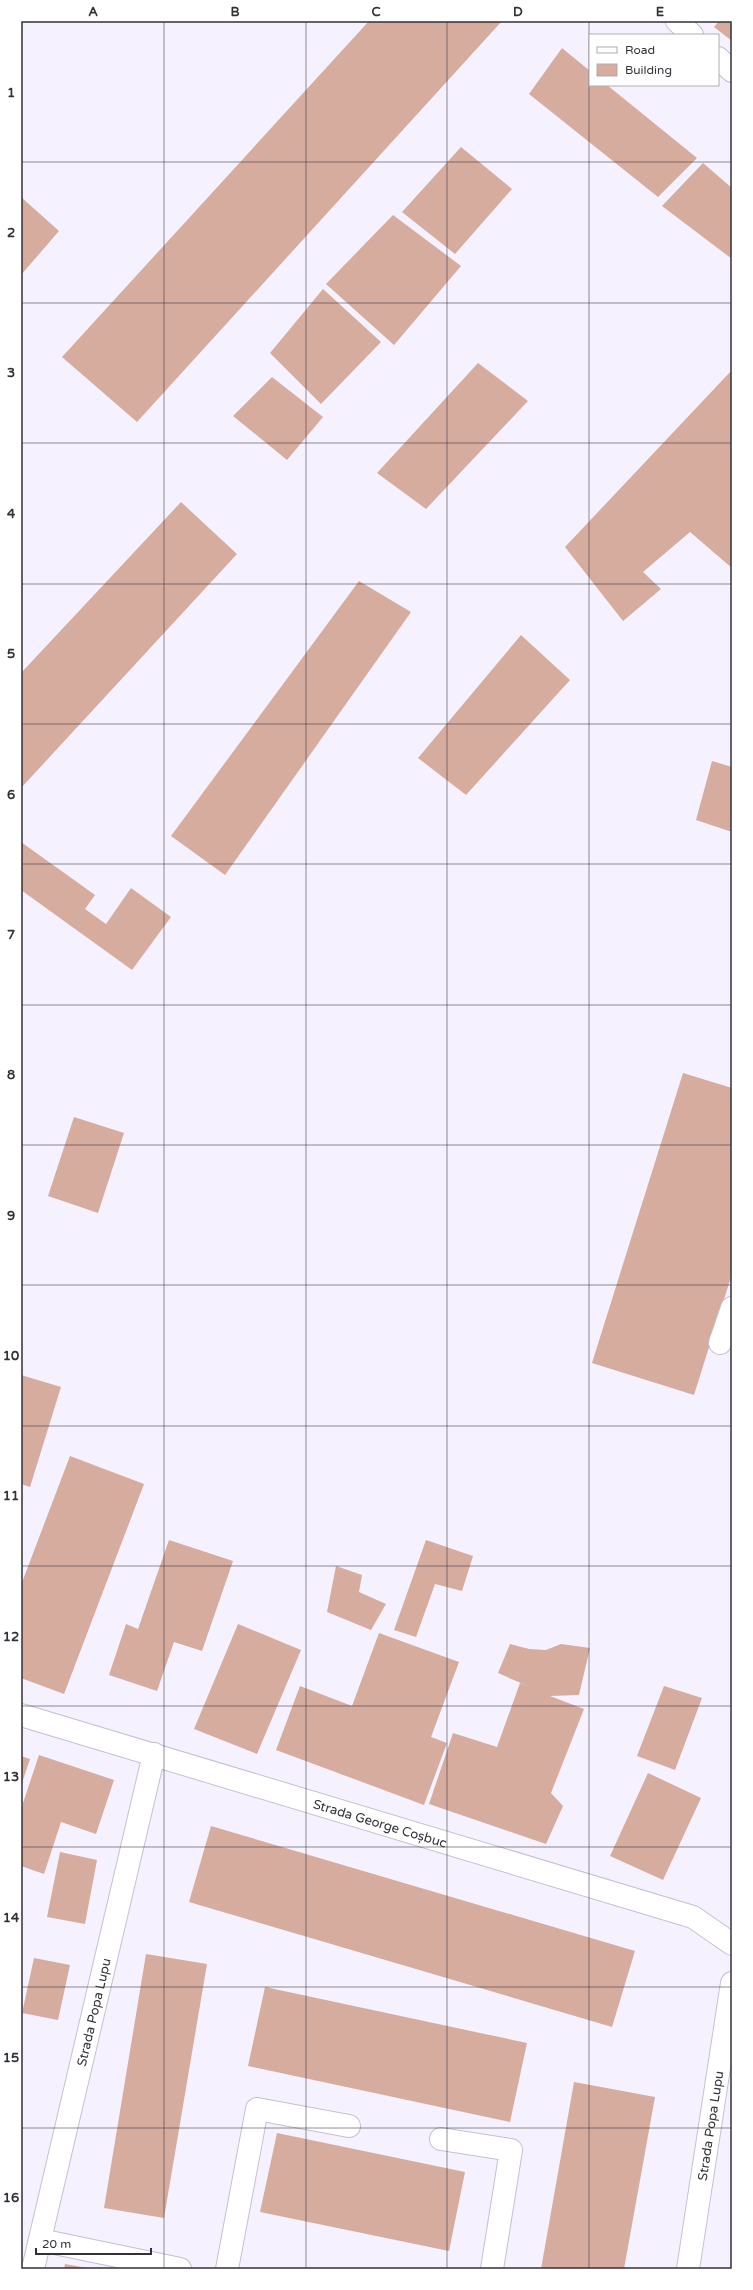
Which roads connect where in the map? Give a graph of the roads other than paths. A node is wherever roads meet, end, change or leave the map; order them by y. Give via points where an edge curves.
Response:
1 (677, 21) edge
2 (691, 34) edge
3 (719, 59) edge
4 (732, 71) edge
5 (732, 1308) edge
6 (720, 1343) dead end
7 (21, 1715) edge
8 (154, 1754) junction
9 (732, 1944) edge
10 (732, 1983) edge
11 (349, 2126) dead end
12 (441, 2138) dead end
13 (40, 2240) junction
14 (33, 2269) edge
15 (180, 2269) edge
16 (227, 2269) edge
17 (492, 2269) edge
18 (688, 2269) edge

1 - 2 street
3 - 4 street
5 - 6 street
7 - 8 street, Strada George Coșbuc
8 - 9 street, Strada George Coșbuc via 693,1917
8 - 13 street, Strada Popa Lupu
10 - 18 street, Strada Popa Lupu
11 - 16 street via 257,2109
12 - 17 street via 511,2150
13 - 14 street, Strada Popa Lupu
13 - 15 street

